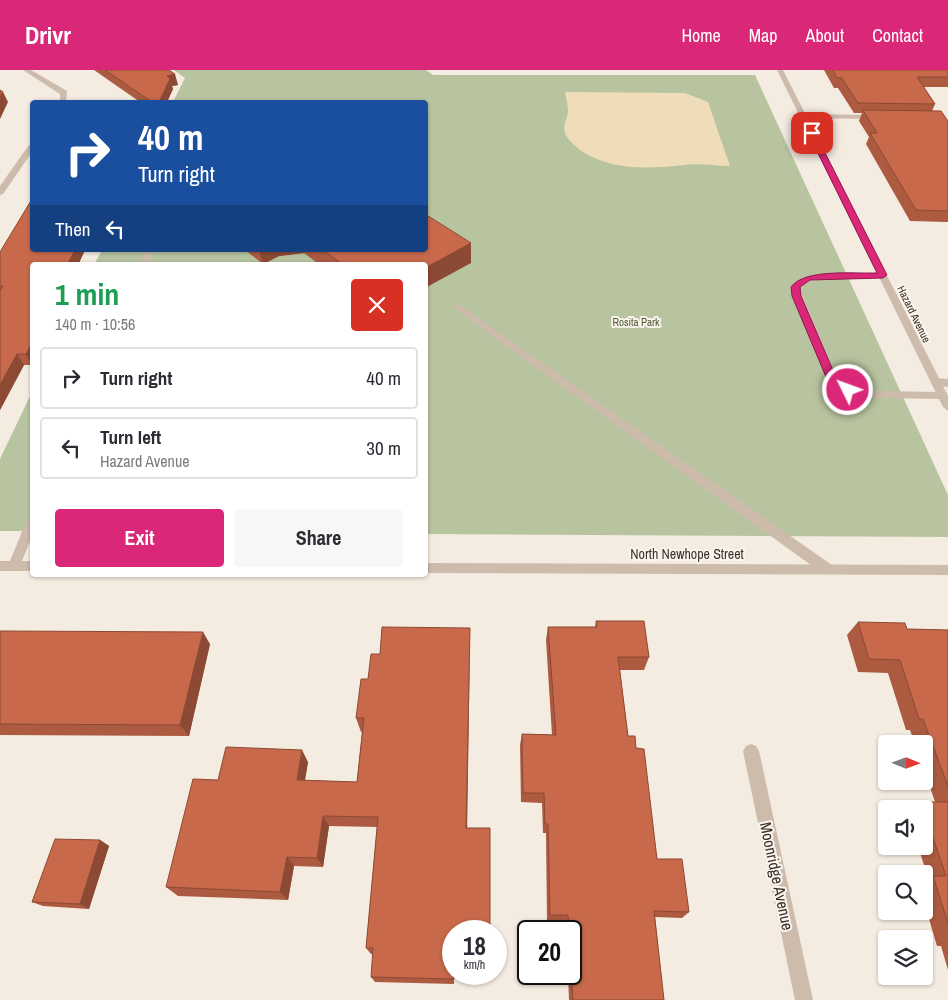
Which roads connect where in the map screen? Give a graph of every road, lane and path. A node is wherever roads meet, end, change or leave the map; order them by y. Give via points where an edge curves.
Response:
1 (26, 70) edge
2 (780, 70) edge
3 (63, 100) edge
4 (803, 116) junction
5 (880, 117) edge
6 (30, 149) edge
7 (0, 192) edge
8 (883, 275) junction
9 (458, 307) dead end
10 (936, 382) junction
11 (948, 382) edge
12 (943, 396) junction
13 (948, 407) edge
14 (30, 527) edge
15 (0, 566) edge
16 (14, 566) junction
17 (30, 566) edge
18 (428, 568) edge
19 (827, 569) junction
20 (948, 570) edge
21 (751, 751) dead end
22 (804, 1000) edge

1 - 3 street via 64,93
2 - 4 street, Hazard Avenue
4 - 5 street
4 - 8 street, Hazard Avenue
6 - 7 street
8 - 10 street, Hazard Avenue
8 - 12 street via 809,278 796,287 831,377 848,390
9 - 19 street
10 - 11 street
10 - 12 street, Hazard Avenue
12 - 13 street, Hazard Avenue
14 - 16 street
15 - 16 street
16 - 17 street
18 - 19 street, North Newhope Street
19 - 20 street, North Newhope Street
21 - 22 street, Moonridge Avenue

